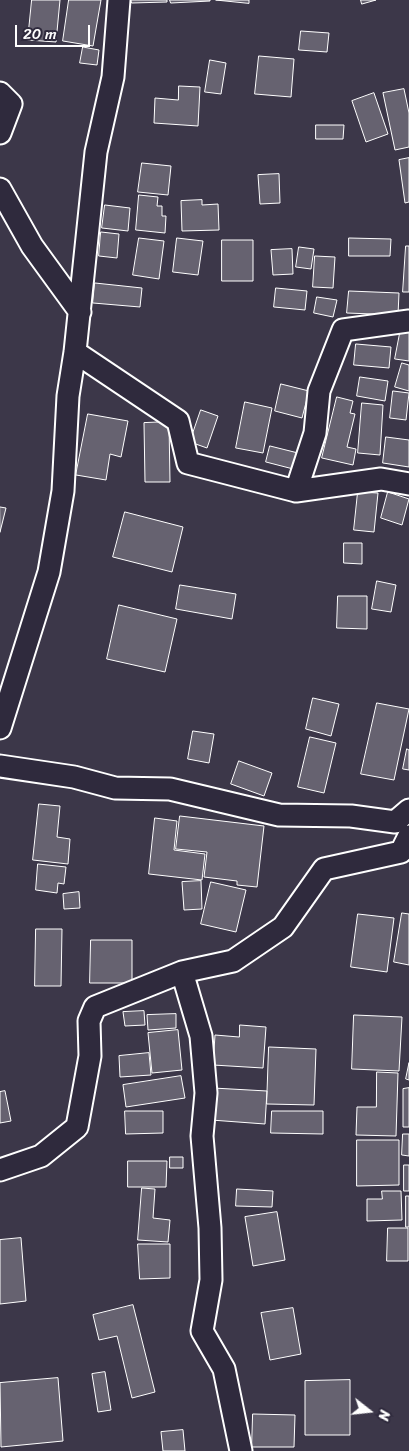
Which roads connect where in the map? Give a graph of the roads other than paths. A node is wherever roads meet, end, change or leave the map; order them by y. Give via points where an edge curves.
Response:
1 (119, 0) edge
2 (0, 93) edge
3 (0, 133) edge
4 (0, 190) edge
5 (80, 312) junction
6 (409, 321) edge
7 (75, 352) junction
8 (409, 484) edge
9 (296, 491) junction
10 (0, 728) edge
11 (0, 766) edge
12 (409, 810) edge
13 (409, 836) edge
14 (182, 972) junction
15 (0, 1170) edge
16 (241, 1451) edge

1 - 5 street via 113,77 96,152
2 - 3 street via 12,104
4 - 5 street via 32,246
5 - 7 street
6 - 9 street via 343,330 319,391 315,433
7 - 9 street via 178,421 188,463
7 - 10 street via 68,396 63,491 50,572
8 - 9 street via 381,479
11 - 12 street via 74,777 115,788 170,789 279,815 350,816 395,822
13 - 14 street via 401,852 324,869 283,927 234,961
14 - 15 street via 95,1007 89,1021 90,1056 77,1127 41,1156
14 - 16 street via 201,1036 206,1093 202,1136 211,1280 202,1331 224,1369

